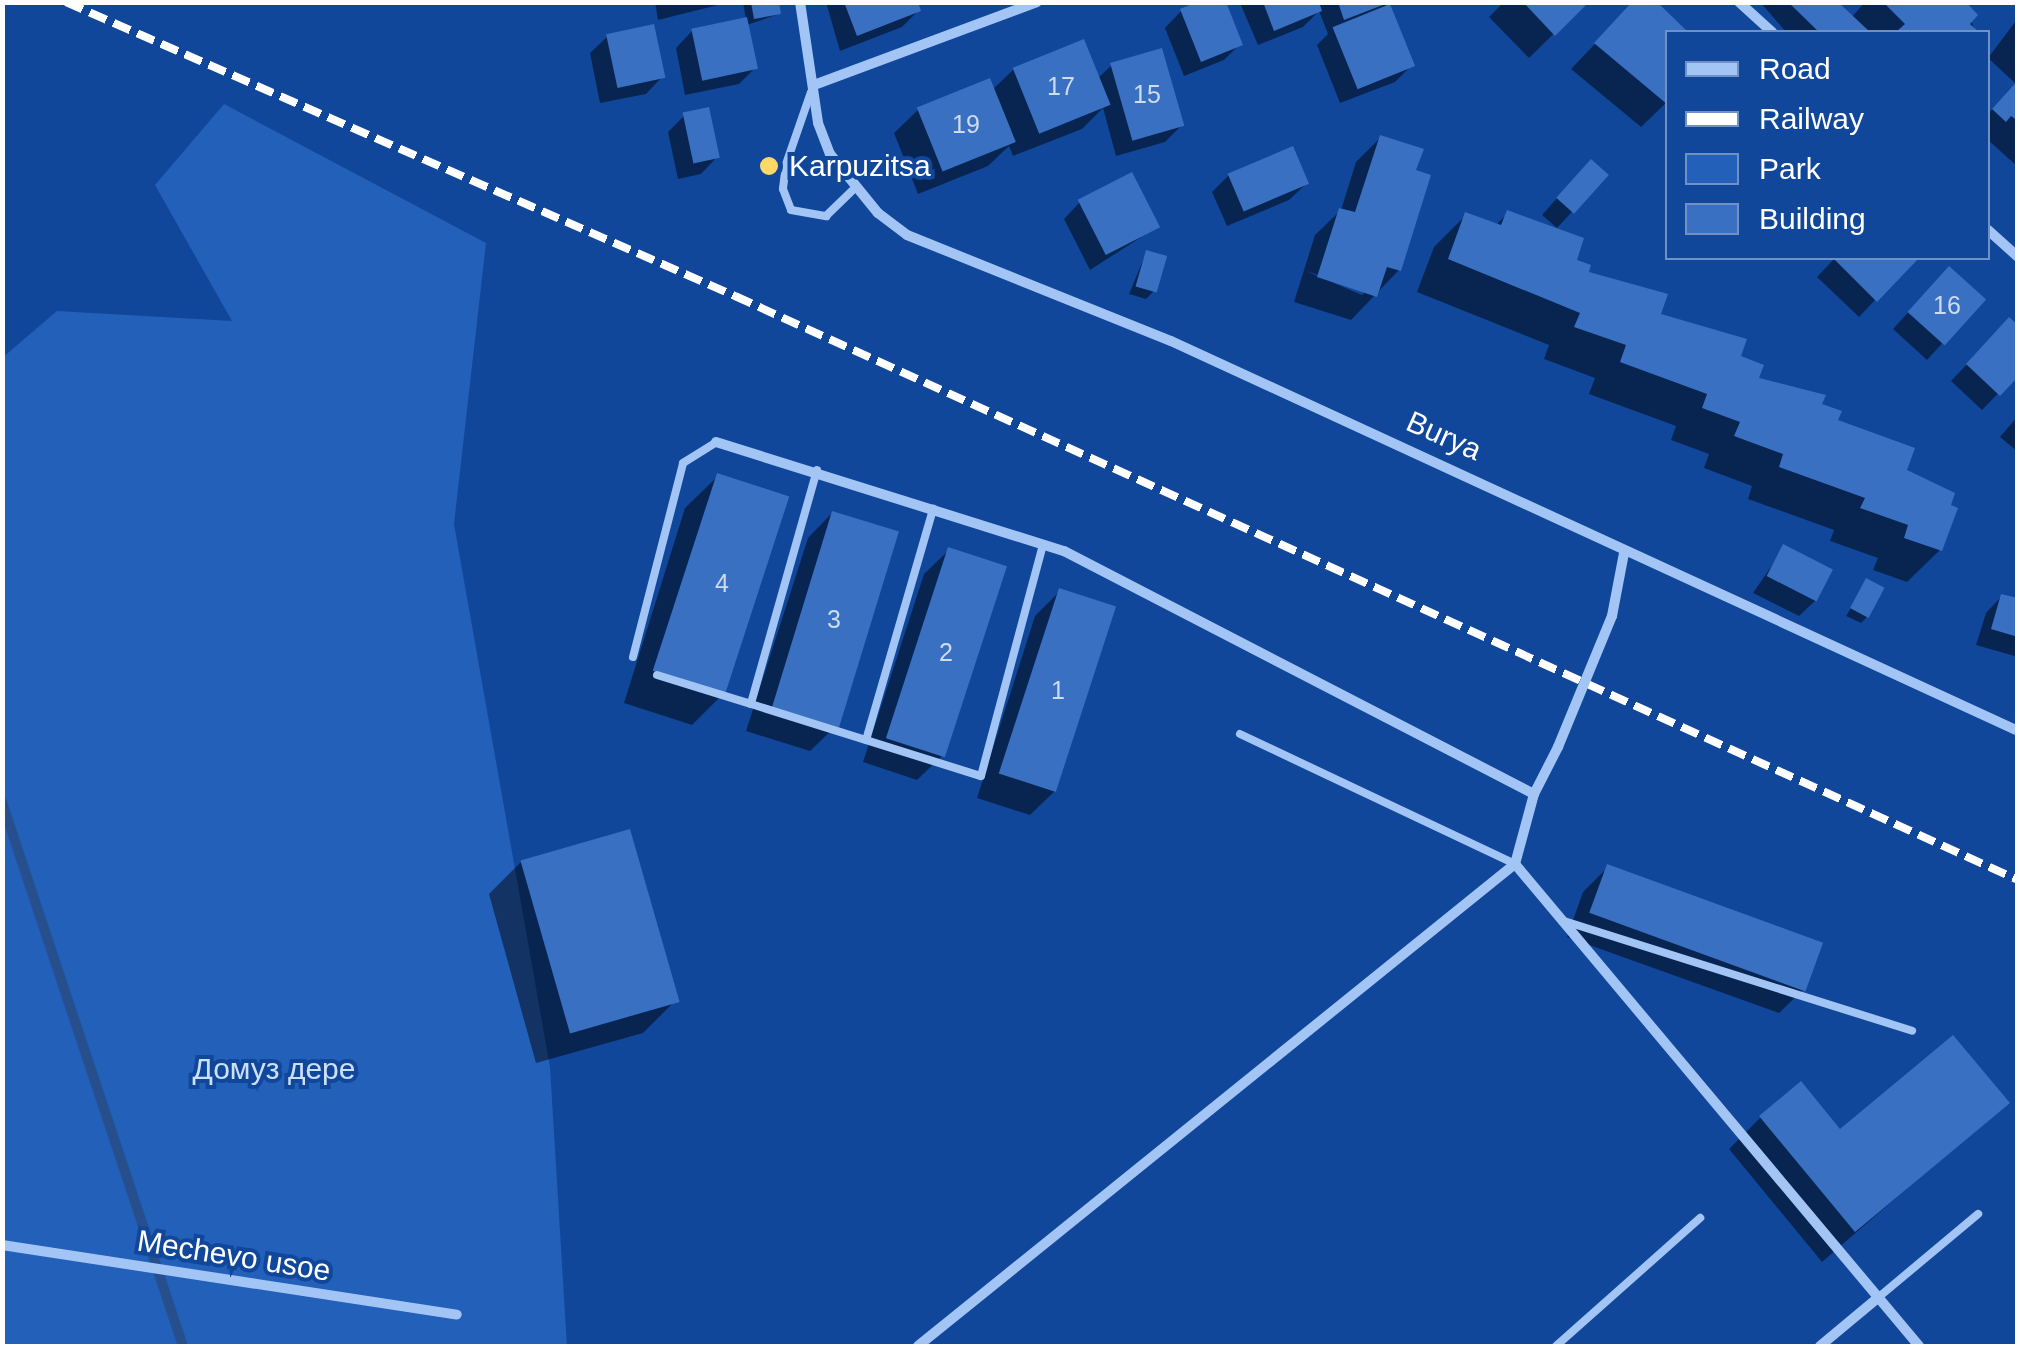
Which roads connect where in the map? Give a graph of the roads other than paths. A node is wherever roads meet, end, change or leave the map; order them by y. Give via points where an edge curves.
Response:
1 (800, 2) edge
2 (1037, 2) edge
3 (1739, 2) edge
4 (1770, 30) edge
5 (814, 86) junction
6 (854, 188) junction
7 (1990, 232) edge
8 (2018, 257) edge
9 (716, 442) joint
10 (818, 470) junction
11 (934, 508) junction
12 (1044, 544) junction
13 (1624, 553) junction
14 (633, 657) dead end
15 (658, 676) dead end
16 (752, 704) junction
17 (2018, 731) edge
18 (1240, 734) dead end
19 (866, 740) junction
20 (1534, 794) junction
21 (1515, 864) junction
22 (1564, 921) junction
23 (1912, 1031) dead end
24 (1978, 1214) dead end
25 (1700, 1218) dead end
26 (2, 1245) edge
27 (1880, 1296) junction
28 (458, 1315) dead end
29 (918, 1346) edge
30 (1556, 1346) edge
31 (1820, 1346) edge
32 (1920, 1346) edge

1 - 5 street, Burya
2 - 5 street
3 - 4 street
5 - 6 street, Burya via 830,154
5 - 6 lane, Burya via 786,164 787,200 791,210 826,216
6 - 13 street, Burya via 907,236 1171,341 1516,496
7 - 8 street
9 - 10 street
9 - 14 lane via 683,464
10 - 11 street
10 - 16 lane
11 - 12 street
11 - 19 lane
12 - 19 lane via 981,776
12 - 20 street
13 - 17 street, Burya
13 - 20 street, bridge via 1612,616
15 - 16 lane
16 - 19 lane
18 - 21 lane
20 - 21 street
21 - 22 street
21 - 29 street
22 - 23 lane
22 - 27 street
24 - 27 lane
25 - 30 lane
26 - 28 street, Mechevo usoe
27 - 31 street
27 - 32 street

